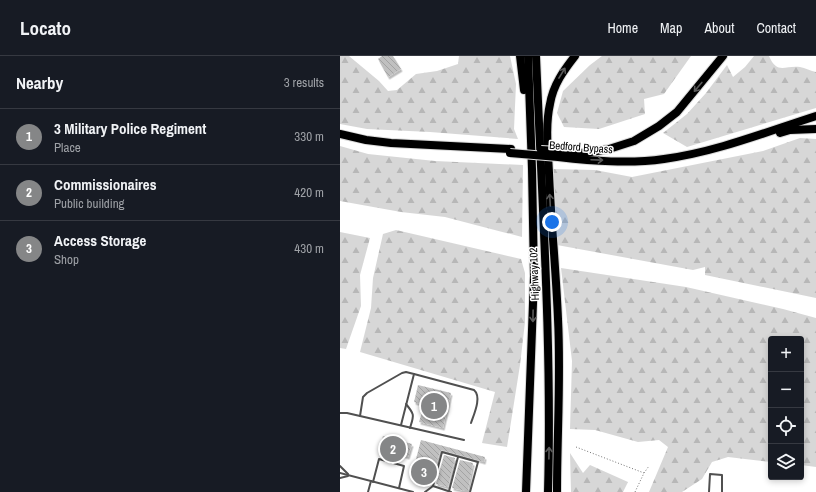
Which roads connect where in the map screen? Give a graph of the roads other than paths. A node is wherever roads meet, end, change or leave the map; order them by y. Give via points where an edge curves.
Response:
1 (520, 56) edge
2 (528, 56) edge
3 (536, 56) edge
4 (575, 56) edge
5 (723, 56) edge
6 (816, 116) edge
7 (816, 129) edge
8 (340, 134) edge
9 (340, 139) edge
10 (531, 144) junction
11 (709, 150) junction
12 (511, 151) junction
13 (558, 154) junction
14 (543, 218) junction
15 (414, 374) junction
16 (406, 404) junction
17 (340, 413) edge
18 (360, 416) junction
19 (558, 421) junction
20 (471, 423) dead end
21 (401, 426) junction
22 (410, 428) junction
23 (464, 440) dead end
24 (458, 457) junction
25 (340, 466) edge
26 (340, 473) edge
27 (351, 476) junction
28 (340, 478) edge
29 (372, 481) junction
30 (433, 486) junction
31 (399, 488) junction
32 (368, 492) edge
33 (413, 492) edge
34 (425, 492) edge
35 (450, 492) edge
36 (470, 492) edge
37 (526, 492) edge
38 (548, 492) edge
39 (557, 492) edge
40 (709, 492) edge
41 (722, 492) edge

1 - 10 highway
2 - 10 highway, Highway 102
3 - 14 highway, Highway 102
19 -> 4 highway via 558,320 551,220 548,114 552,93
5 -> 13 highway, Bedford Bypass via 677,112 634,141 608,149
6 - 11 highway, Bedford Bypass
7 - 11 highway via 790,130
8 - 12 highway, Bedford Bypass via 366,140
9 - 12 highway, Bedford Bypass via 392,147
10 -> 37 highway, Highway 102 via 534,276
13 -> 11 highway, Bedford Bypass via 581,160 635,162
12 - 13 highway, Bedford Bypass, bridge
14 - 19 highway via 546,228
38 -> 14 highway, Highway 102 via 549,402
15 - 16 lane
15 - 18 lane via 402,373 367,393
15 - 20 lane via 474,390 478,398
16 - 21 lane
16 - 22 lane via 414,415
17 - 18 lane
18 - 21 lane
19 - 39 highway
21 - 22 lane
22 - 23 lane
24 - 30 lane via 442,452
24 - 35 lane
24 - 36 lane via 478,462
25 - 27 lane
26 - 27 lane
27 - 28 lane
27 - 29 lane
29 - 31 lane
29 - 31 lane via 379,459 404,466
29 - 32 lane
30 - 34 lane
30 - 35 lane
31 - 33 lane
40 - 41 lane via 710,474 722,475

